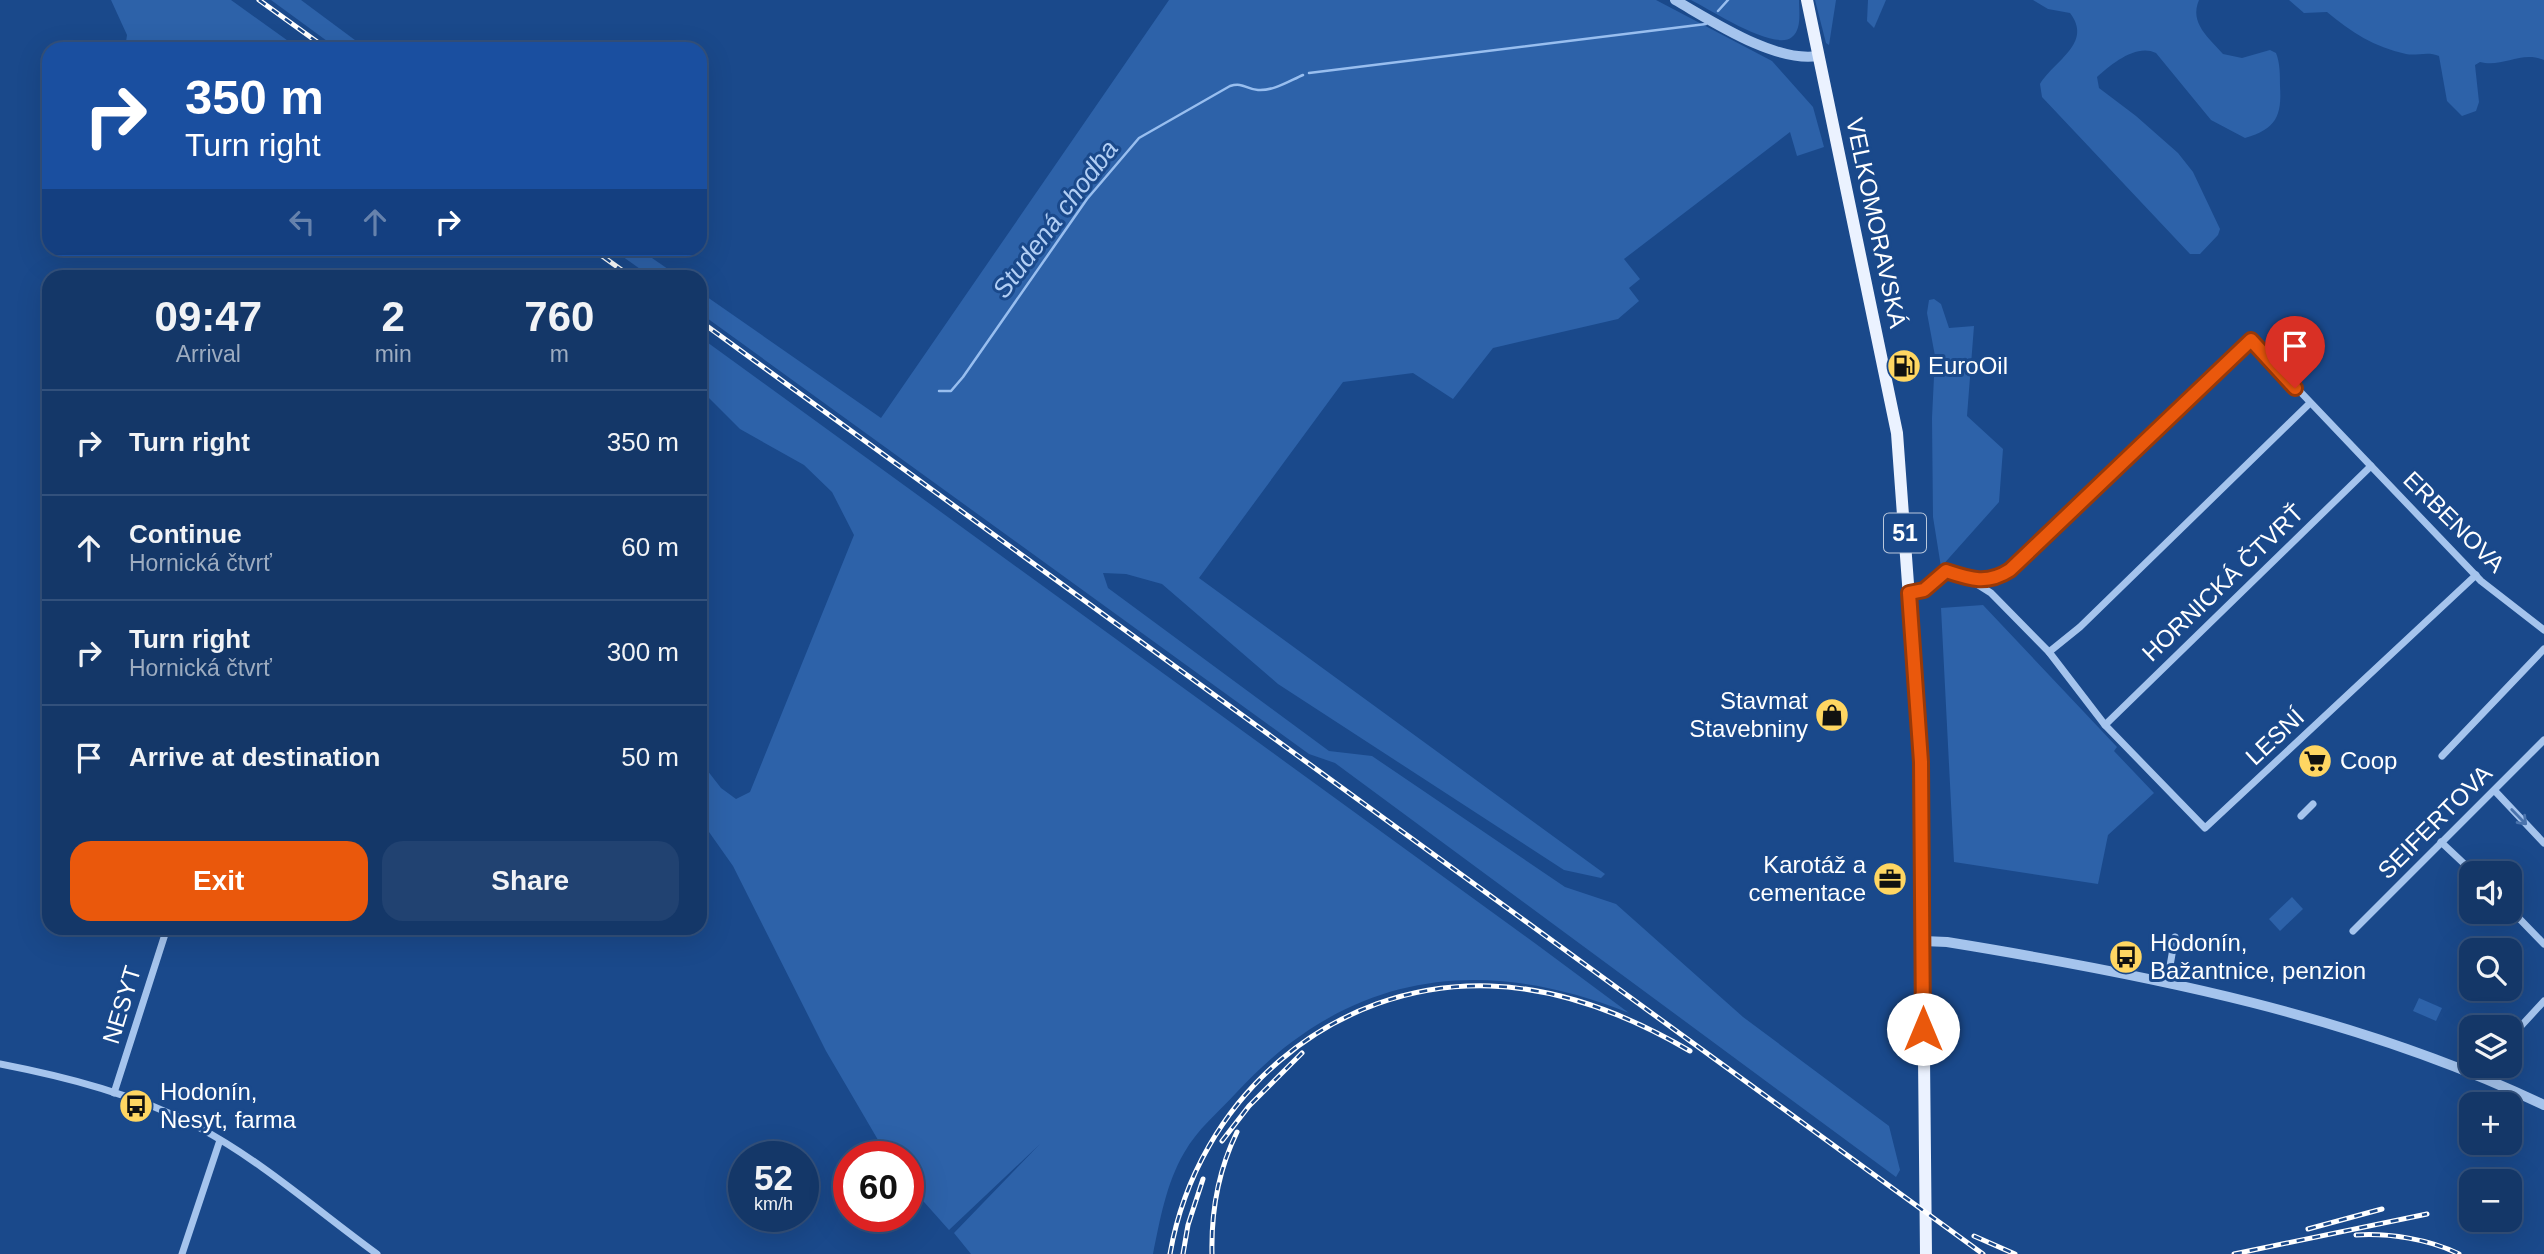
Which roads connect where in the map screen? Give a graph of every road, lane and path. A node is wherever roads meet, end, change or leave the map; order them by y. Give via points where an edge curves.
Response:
1 (1675, 0) edge
2 (1807, 0) edge
3 (1818, 56) junction
4 (2310, 403) junction
5 (2371, 466) junction
6 (2476, 575) junction
7 (1995, 579) junction
8 (1972, 581) junction
9 (1909, 593) junction
10 (1991, 593) junction
11 (2544, 630) edge
12 (2544, 649) edge
13 (2049, 652) junction
14 (2105, 725) junction
15 (2544, 740) edge
16 (2442, 756) dead end
17 (2494, 791) junction
18 (2313, 804) dead end
19 (2301, 816) dead end
20 (2441, 842) junction
21 (2544, 843) edge
22 (2461, 861) edge
23 (2522, 921) edge
24 (2353, 931) dead end
25 (165, 935) edge
26 (2175, 937) dead end
27 (1923, 941) junction
28 (2544, 944) edge
29 (2167, 983) junction
30 (2544, 1001) edge
31 (2522, 1025) edge
32 (2459, 1063) edge
33 (0, 1064) edge
34 (2497, 1078) edge
35 (114, 1093) junction
36 (2544, 1105) edge
37 (220, 1140) junction
38 (1926, 1249) edge
39 (182, 1254) edge
40 (377, 1254) edge

1 - 3 street via 1772,51
2 - 3 main road, VELKOMORAVSKÁ / 51
3 - 9 main road, VELKOMORAVSKÁ / 51 via 1894,411
4 - 5 street
4 - 7 street via 2251,340 2010,570
4 - 13 street via 2161,550
5 - 6 street, ERBENOVA
5 - 14 street, HORNICKÁ ČTVRŤ
6 - 11 street, ERBENOVA
6 - 14 street, LESNÍ via 2205,828
7 - 8 street
7 - 10 street
8 - 9 street via 1946,571 1924,590
8 - 10 street
9 - 27 main road, VELKOMORAVSKÁ / 51 via 1921,762
10 - 13 street
12 - 16 street
13 - 14 street
15 - 17 street, SEIFERTOVA
17 - 20 street, SEIFERTOVA
17 -> 21 street
18 - 19 street
20 - 22 street
20 - 24 street, SEIFERTOVA
23 - 28 street
25 - 35 street, NESYT
26 - 29 street
27 - 29 street via 2015,953
27 - 38 main road, VELKOMORAVSKÁ / 51
29 - 32 street
30 - 31 street
33 - 35 street
34 - 36 street
35 - 37 street via 185,1120
37 - 39 street
37 - 40 street

